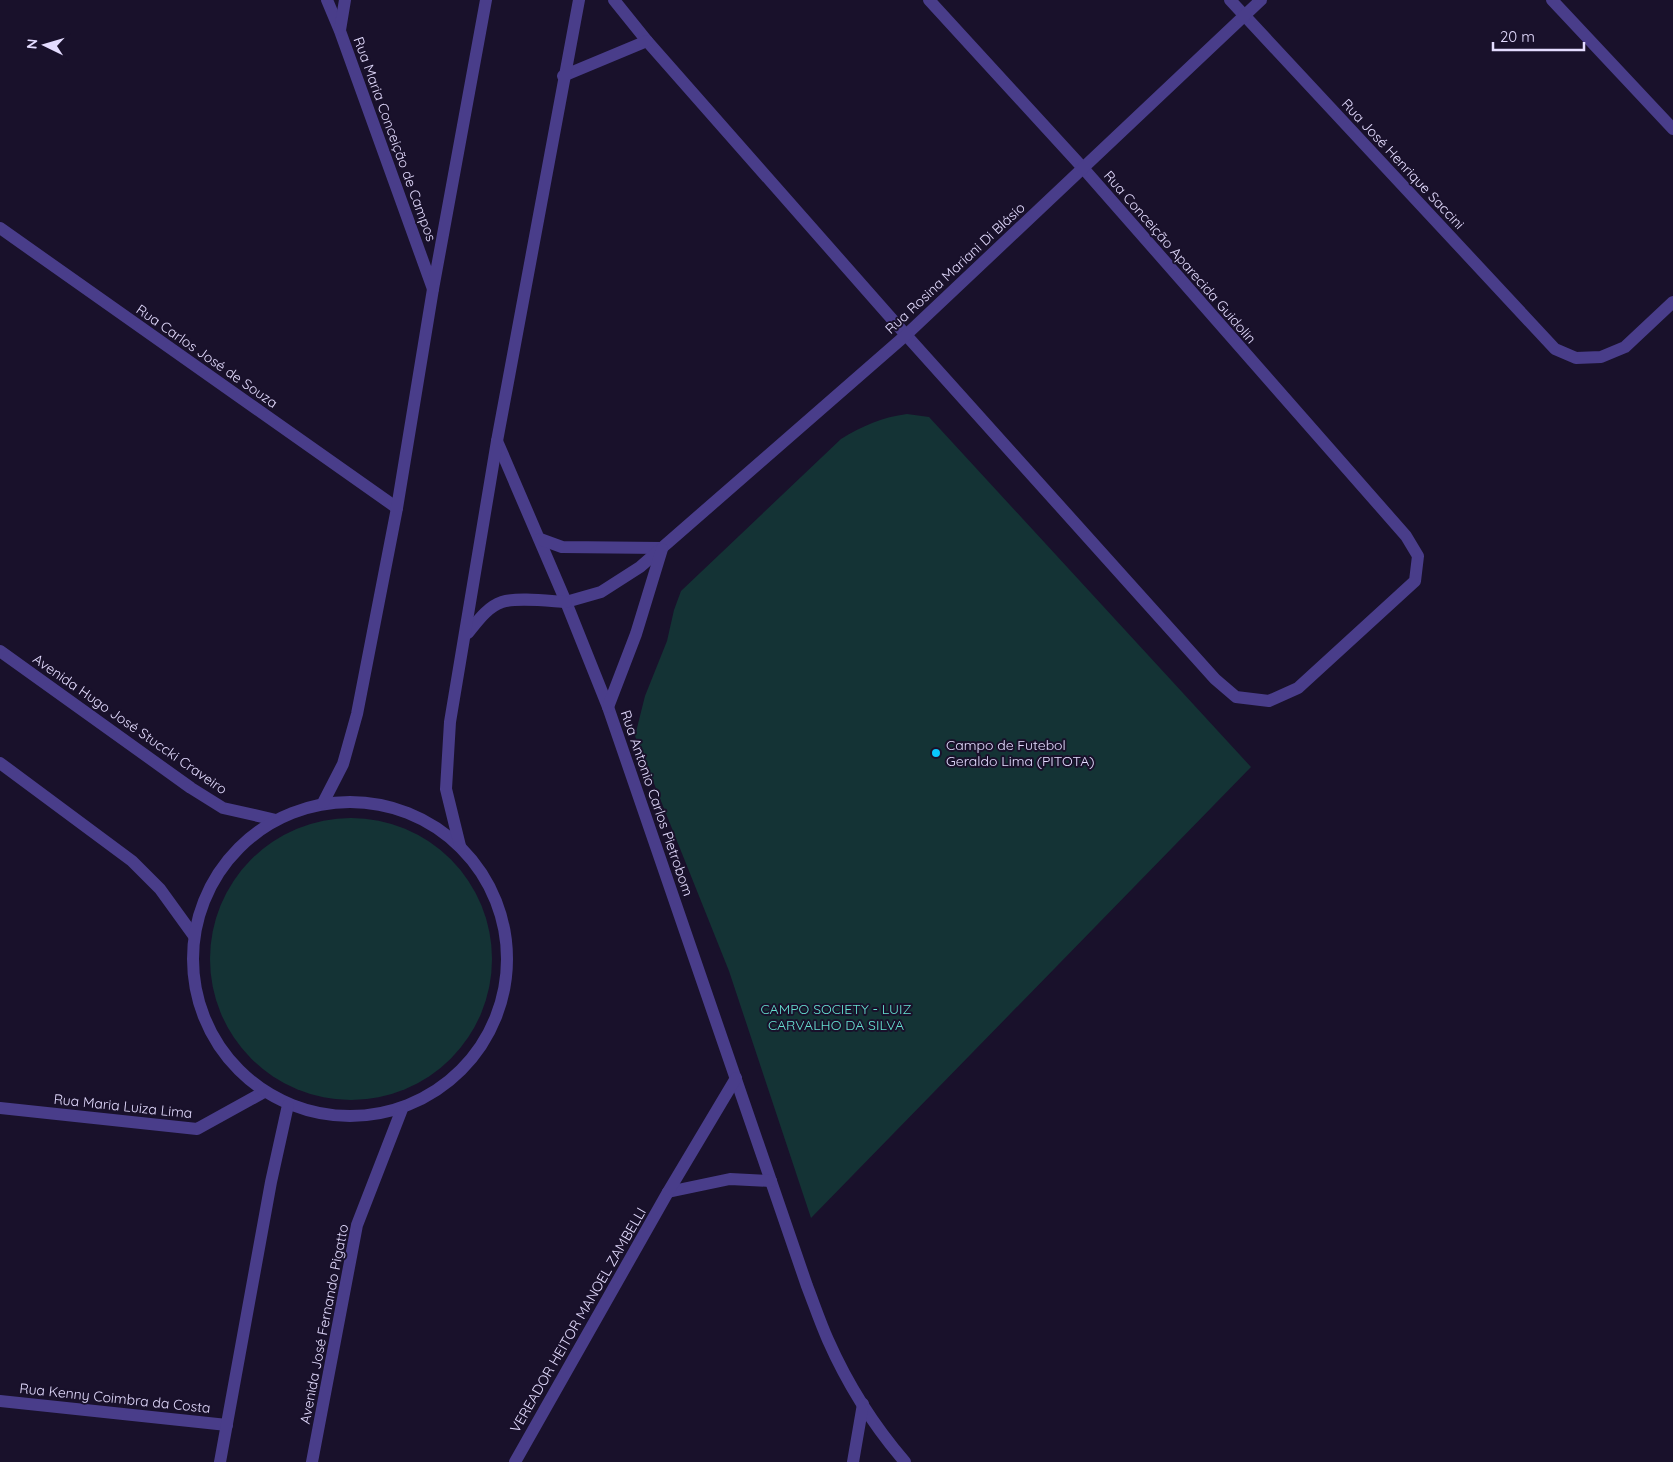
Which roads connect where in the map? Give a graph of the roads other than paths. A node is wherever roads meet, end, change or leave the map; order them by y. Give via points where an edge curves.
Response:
1 (327, 0) edge
2 (345, 0) edge
3 (486, 0) edge
4 (579, 0) edge
5 (614, 0) edge
6 (930, 0) edge
7 (1230, 0) edge
8 (1261, 0) edge
9 (1552, 0) edge
10 (1244, 15) junction
11 (340, 31) junction
12 (647, 41) junction
13 (564, 76) junction
14 (1673, 129) edge
15 (1083, 168) junction
16 (0, 228) edge
17 (433, 290) junction
18 (1673, 302) edge
19 (906, 336) junction
20 (497, 441) junction
21 (397, 508) junction
22 (540, 540) junction
23 (662, 548) junction
24 (566, 602) junction
25 (466, 635) junction
26 (0, 651) edge
27 (608, 707) junction
28 (0, 763) edge
29 (323, 803) junction
30 (276, 820) junction
31 (460, 846) junction
32 (194, 936) junction
33 (736, 1078) junction
34 (264, 1092) junction
35 (288, 1105) junction
36 (0, 1108) edge
37 (402, 1109) junction
38 (771, 1180) junction
39 (668, 1192) junction
40 (0, 1402) edge
41 (863, 1404) junction
42 (227, 1425) junction
43 (220, 1462) edge
44 (312, 1462) edge
45 (515, 1462) edge
46 (852, 1462) edge
47 (905, 1462) edge

1 - 11 street, Rua Maria Conceição de Campos
2 - 11 street
3 - 17 street
4 - 13 street
5 - 12 street
6 - 15 street, Rua Conceição Aparecida Guidolin
7 - 10 street, Rua José Henrique Saccini
8 - 10 street, Rua Rosina Mariani Di Blásio
9 - 14 street
10 - 15 street, Rua Rosina Mariani Di Blásio
10 - 18 street, Rua José Henrique Saccini via 1555,349 1576,358 1601,357 1626,347
11 - 17 street, Rua Maria Conceição de Campos
12 - 13 street
12 - 19 street
13 - 20 street
15 - 19 street, Rua Rosina Mariani Di Blásio
15 - 19 street, Rua Conceição Aparecida Guidolin via 1406,536 1418,556 1415,582 1298,688 1269,702 1236,697 1215,679
16 - 21 street, Rua Carlos José de Souza
17 - 21 street
19 - 23 street, Rua Rosina Mariani Di Blásio
20 - 22 street, Rua Antonio Carlos Pietrobom
20 - 25 street
21 - 29 street via 357,714 343,764
22 - 23 street via 562,547
22 - 24 street, Rua Antonio Carlos Pietrobom
23 - 24 street, Rua Rosina Mariani Di Blásio via 640,568 600,592
23 - 27 street via 636,634
24 - 25 street, Rua Rosina Mariani Di Blásio via 502,602 483,614
24 - 27 street, Rua Antonio Carlos Pietrobom
25 - 31 street via 450,722 446,789
26 - 30 street, Avenida Hugo José Stuccki Craveiro via 223,808
27 - 33 street, Rua Antonio Carlos Pietrobom
28 - 32 street via 132,861 160,889
29 - 30 street
29 - 31 street via 373,803 420,817
30 - 32 street via 246,841 222,868 204,900
31 - 37 street via 491,890 504,932 504,994 478,1050 448,1083
32 - 34 street via 197,996 221,1050
33 - 38 street, Rua Antonio Carlos Pietrobom
33 - 39 street, VEREADOR HEITOR MANOEL ZAMBELLI
34 - 35 street
34 - 36 street, Rua Maria Luiza Lima via 197,1129
35 - 37 street via 345,1118
35 - 42 street
37 - 44 street, Avenida José Fernando Pigatto via 357,1225
38 - 39 street via 730,1179
38 - 41 street, Rua Antonio Carlos Pietrobom via 828,1339
39 - 45 street, VEREADOR HEITOR MANOEL ZAMBELLI
40 - 42 street, Rua Kenny Coimbra da Costa
41 - 46 street
41 - 47 street, Rua Antonio Carlos Pietrobom
42 - 43 street

